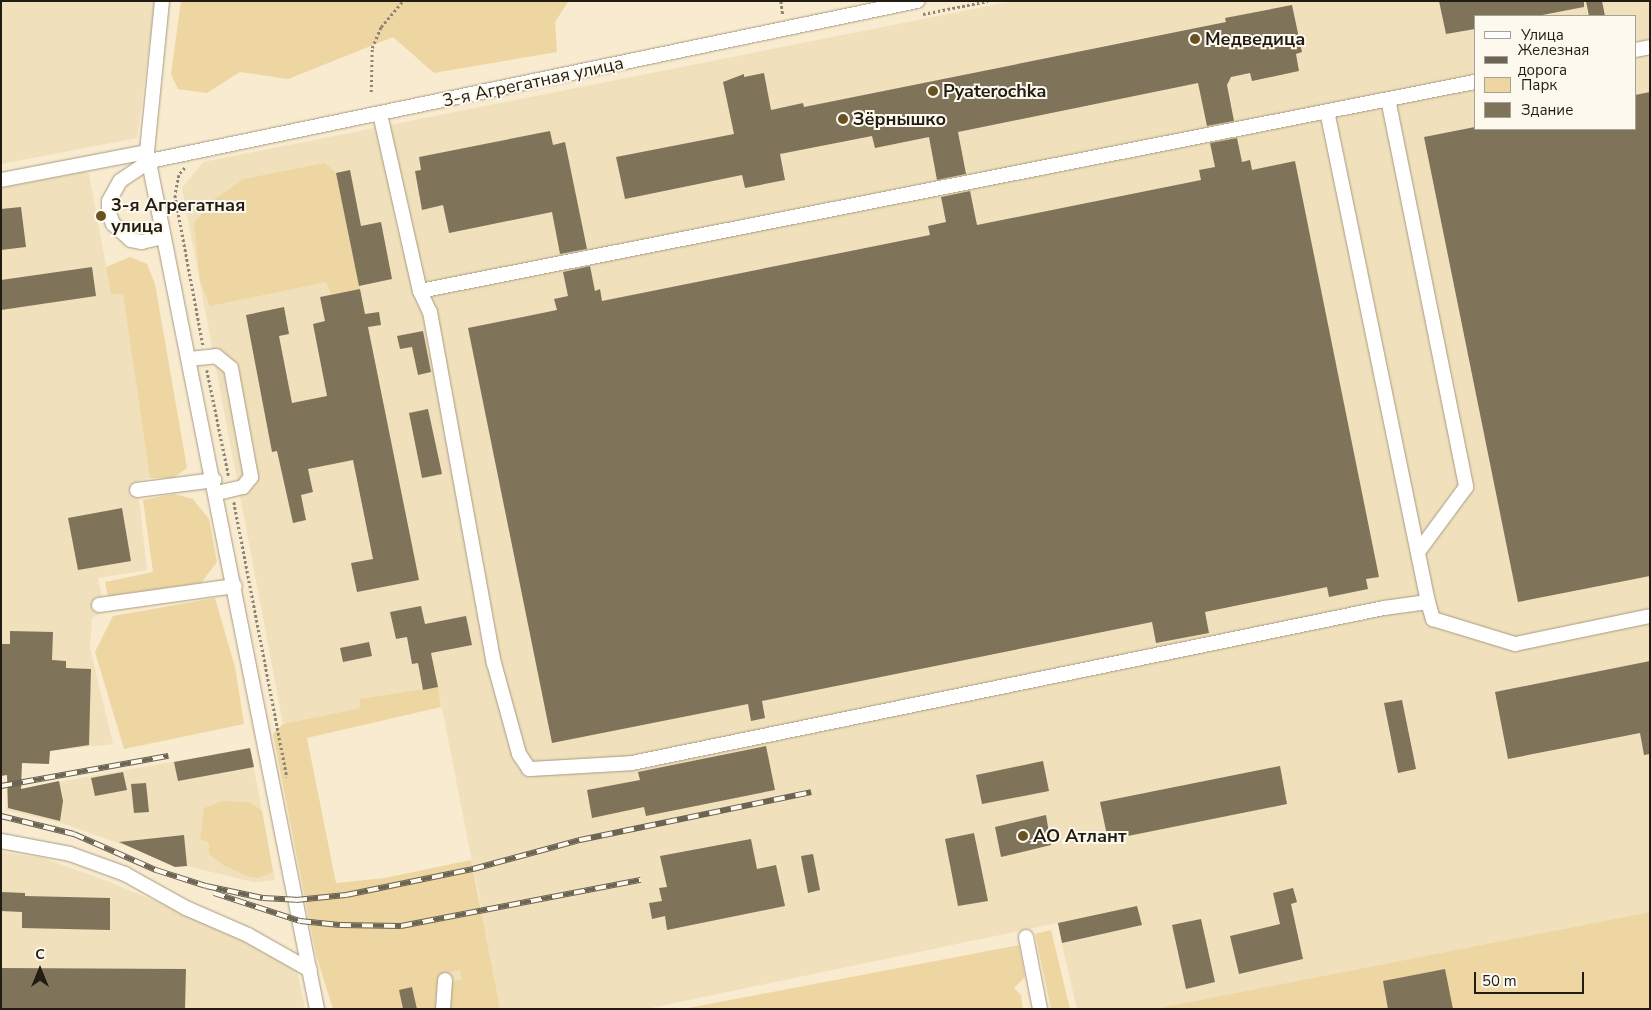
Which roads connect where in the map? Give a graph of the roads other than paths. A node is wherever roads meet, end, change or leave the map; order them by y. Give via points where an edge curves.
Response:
1 (162, 1) edge
2 (917, 1) edge
3 (1650, 47) edge
4 (1636, 50) edge
5 (1474, 82) edge
6 (1388, 99) junction
7 (1327, 111) junction
8 (380, 114) junction
9 (148, 156) junction
10 (1, 180) edge
11 (164, 237) junction
12 (420, 291) junction
13 (189, 359) junction
14 (215, 487) junction
15 (137, 490) dead end
16 (1418, 552) junction
17 (235, 586) junction
18 (1428, 602) junction
19 (99, 605) dead end
20 (1650, 616) edge
21 (1, 841) edge
22 (1026, 937) dead end
23 (310, 970) junction
24 (445, 980) dead end
25 (317, 1009) edge
26 (443, 1009) edge
27 (1040, 1009) edge

1 - 9 street
2 - 8 street, 3-я Агрегатная улица
3 - 4 street
5 - 6 street
6 - 7 street
6 - 16 street via 1466,487
7 - 12 street
7 - 16 street
8 - 9 street, 3-я Агрегатная улица
8 - 12 street
9 - 10 street, 3-я Агрегатная улица
9 - 11 street
9 - 11 street via 120,180 109,202 109,213 113,224 131,240 142,242
11 - 13 street
12 - 18 street via 430,312 494,662 519,754 528,769 632,763 1384,608
13 - 14 street
13 - 14 street via 216,356 227,363 232,376 251,472 247,484 232,490
14 - 15 street
14 - 17 street
16 - 18 street
17 - 19 street
17 - 23 street
18 - 20 street via 1433,619 1515,644
21 - 23 street via 70,854 125,874 186,908 248,935
22 - 27 street
23 - 25 street
24 - 26 street

